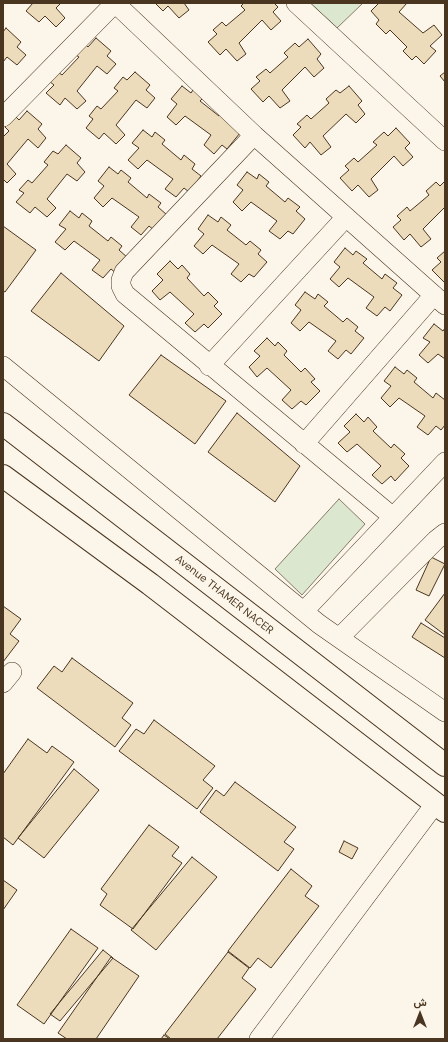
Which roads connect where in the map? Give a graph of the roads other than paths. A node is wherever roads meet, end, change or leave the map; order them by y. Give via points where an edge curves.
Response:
1 (115, 3) edge
2 (296, 3) edge
3 (3, 118) edge
4 (254, 135) junction
5 (445, 141) edge
6 (346, 218) junction
7 (439, 300) edge
8 (3, 366) edge
9 (209, 366) junction
10 (3, 424) edge
11 (304, 444) junction
12 (445, 462) edge
13 (3, 476) edge
14 (393, 517) junction
15 (445, 533) edge
16 (304, 611) junction
17 (339, 638) junction
18 (445, 712) edge
19 (445, 766) edge
20 (440, 808) edge
21 (259, 1039) edge

1 - 3 street
1 - 4 street
2 - 5 street
4 - 6 street
4 - 9 street via 124,272 121,280 125,294
6 - 7 street
6 - 9 street
7 - 11 street
8 - 16 street
9 - 11 street
10 - 19 highway, Avenue THAMER NACER
11 - 14 street
12 - 14 street
13 - 20 highway via 150,584
14 - 16 street
15 - 17 street
16 - 17 street
17 - 18 street
20 - 21 street

